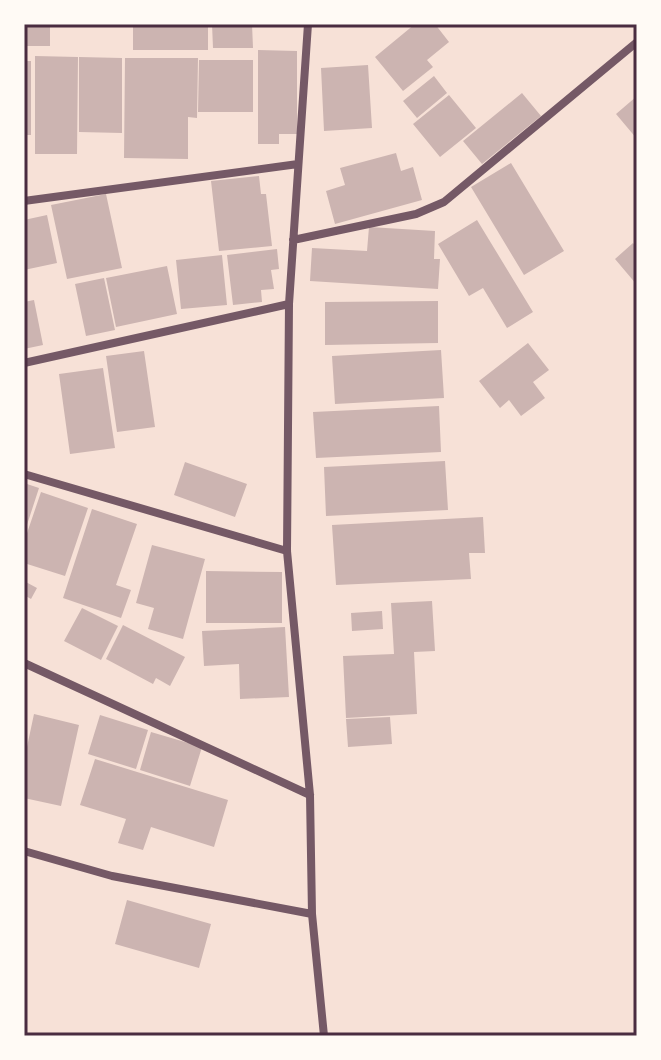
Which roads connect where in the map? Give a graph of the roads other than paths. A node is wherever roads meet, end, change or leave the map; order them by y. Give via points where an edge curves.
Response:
1 (308, 24) edge
2 (637, 42) edge
3 (298, 164) junction
4 (24, 201) edge
5 (293, 240) junction
6 (289, 304) junction
7 (24, 363) edge
8 (24, 474) edge
9 (287, 551) junction
10 (24, 663) edge
11 (310, 795) junction
12 (24, 851) edge
13 (312, 914) junction
14 (324, 1036) edge

1 - 3 street
2 - 5 street via 444,202 416,214
3 - 4 street
3 - 5 street
5 - 6 street
6 - 7 street
6 - 9 street
8 - 9 street
9 - 11 street
10 - 11 street
11 - 13 street
12 - 13 street via 112,876
13 - 14 street

